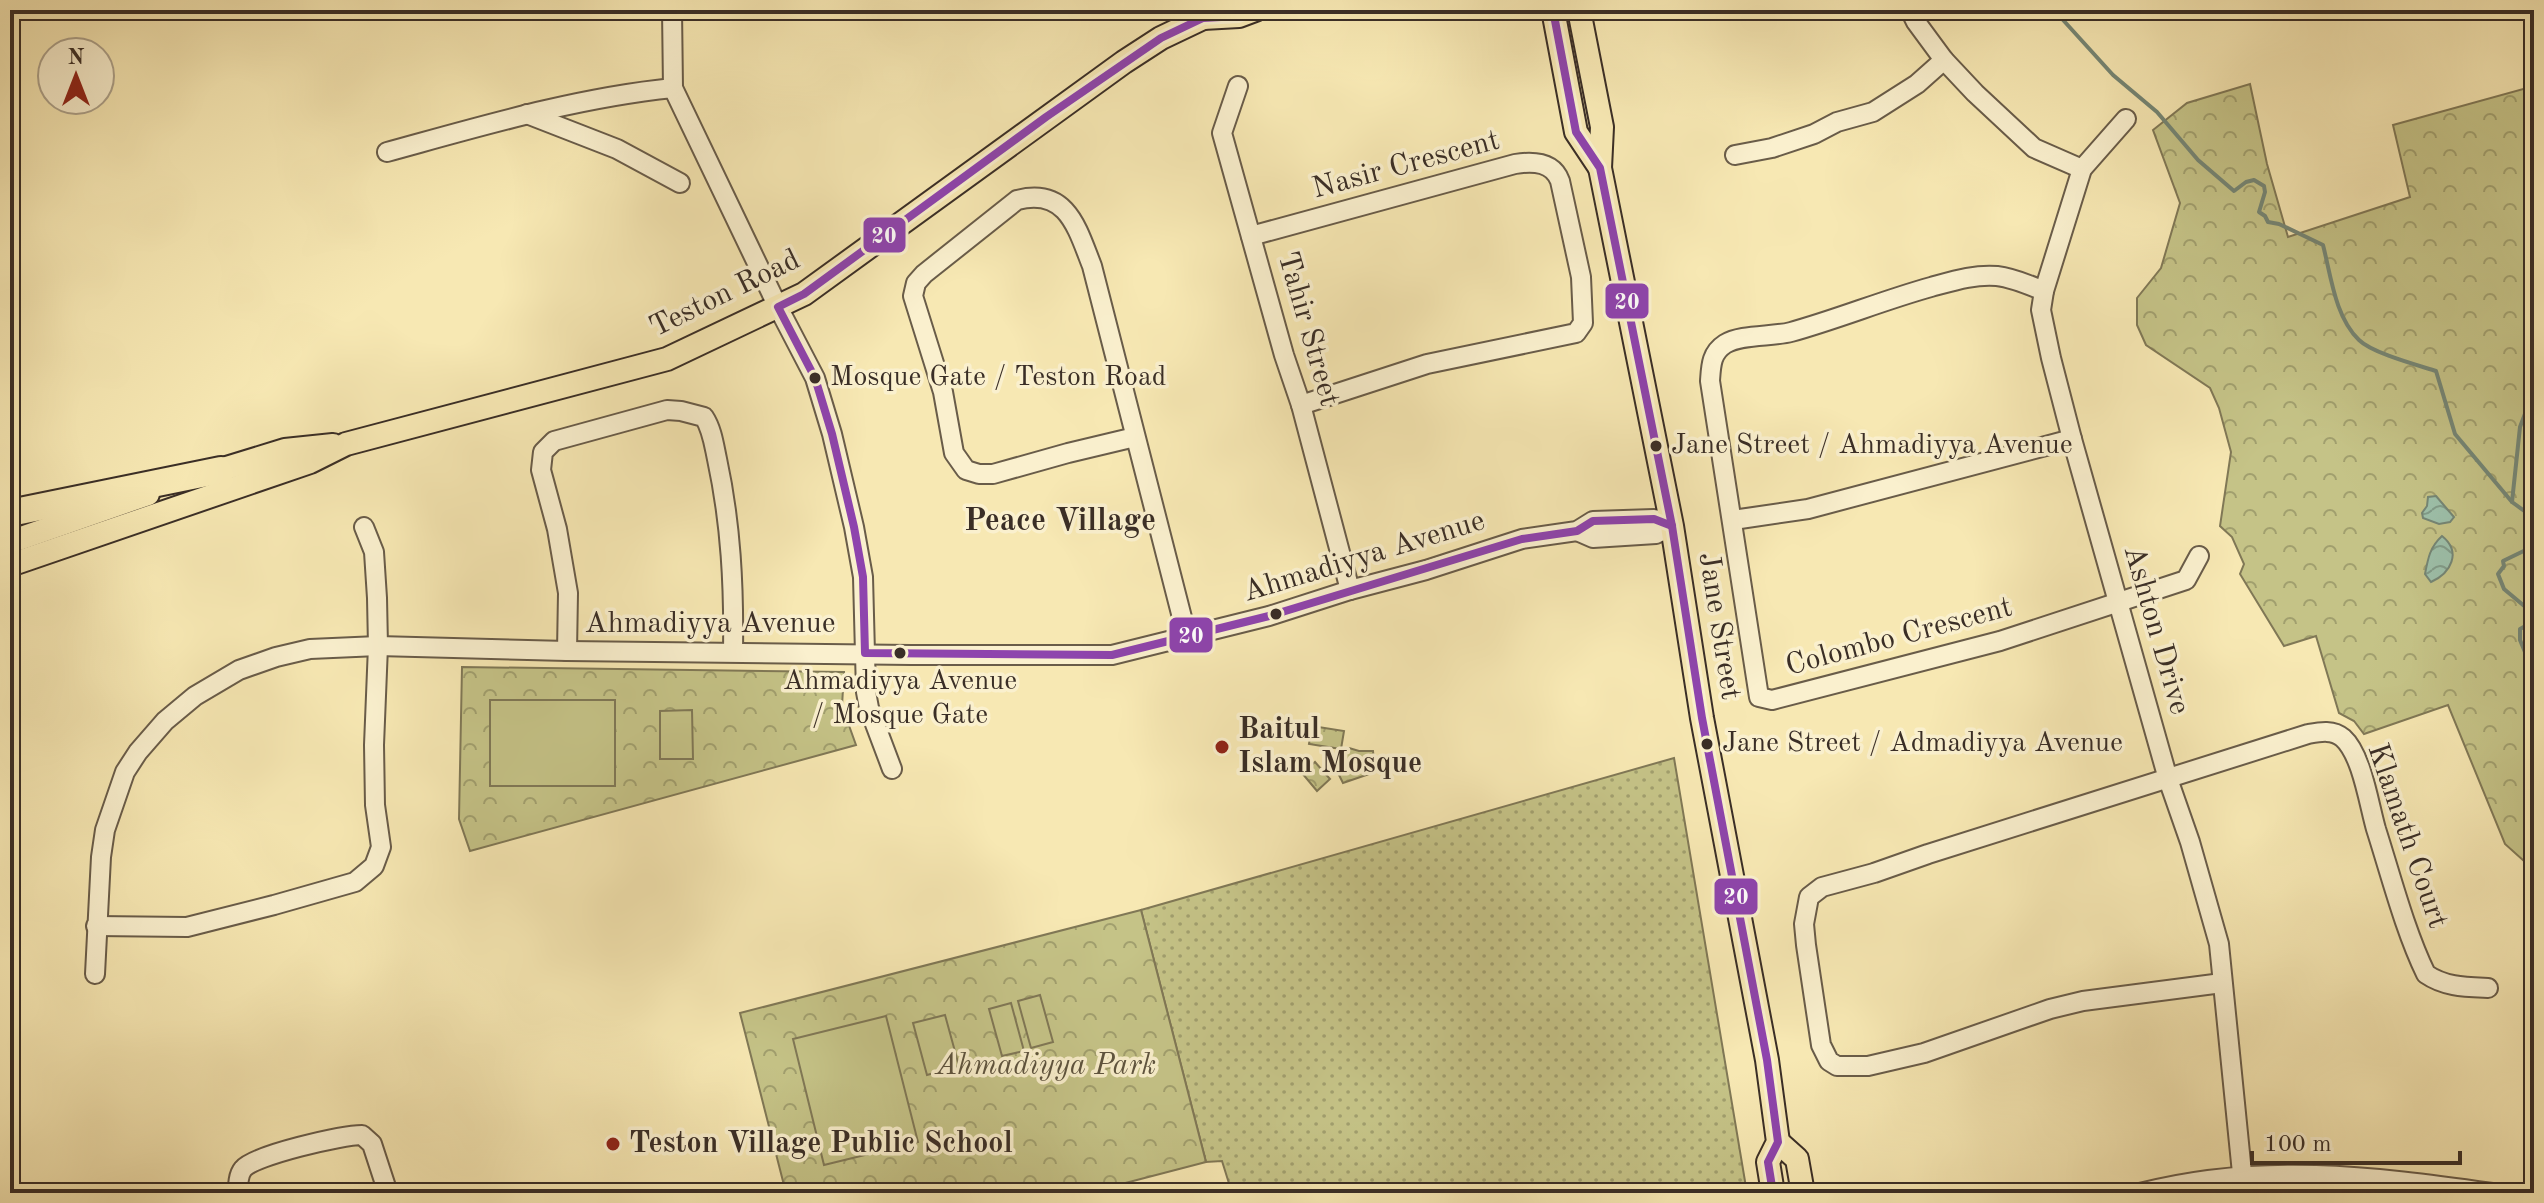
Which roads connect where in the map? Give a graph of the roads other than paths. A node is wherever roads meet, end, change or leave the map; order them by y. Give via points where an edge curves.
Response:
1 (672, 10) edge
2 (1255, 10) edge
3 (1553, 10) edge
4 (1579, 10) edge
5 (1910, 10) edge
6 (1207, 14) edge
7 (1944, 60) junction
8 (1238, 86) dead end
9 (673, 88) junction
10 (527, 114) junction
11 (2126, 119) dead end
12 (387, 152) dead end
13 (1735, 155) dead end
14 (1600, 168) junction
15 (2082, 169) junction
16 (680, 183) dead end
17 (1251, 236) junction
18 (2044, 291) junction
19 (778, 307) junction
20 (1301, 405) junction
21 (1135, 437) junction
22 (2072, 439) junction
23 (346, 444) junction
24 (221, 470) junction
25 (10, 513) edge
26 (1733, 520) junction
27 (1672, 526) junction
28 (364, 527) dead end
29 (10, 542) edge
30 (2199, 556) dead end
31 (10, 565) edge
32 (1350, 590) junction
33 (2119, 602) junction
34 (1187, 637) junction
35 (378, 646) junction
36 (567, 651) junction
37 (733, 652) junction
38 (865, 653) junction
39 (892, 769) dead end
40 (2168, 779) junction
41 (96, 926) junction
42 (95, 974) dead end
43 (2222, 983) junction
44 (2488, 988) dead end
45 (1778, 1142) junction
46 (2243, 1185) edge
47 (2440, 1190) edge
48 (238, 1193) edge
49 (388, 1193) edge
50 (1773, 1193) edge
51 (1803, 1193) edge
52 (2140, 1193) edge
53 (2492, 1193) edge

1 - 9 street
2 - 6 main road, Teston Road via 1239,16
3 - 14 main road, Jane Street via 1576,132
4 - 14 main road, Jane Street via 1602,127
5 - 7 street
6 - 19 main road, Teston Road via 1124,62 804,294
7 - 13 street via 1873,112 1772,148
7 - 15 street via 2034,148
8 - 17 street, Tahir Street via 1222,133
9 - 10 street
9 - 19 street
10 - 12 street
10 - 16 street via 617,149
11 - 15 street, Ashton Drive
14 - 27 main road, Jane Street
15 - 18 street, Ashton Drive
17 - 20 street, Tahir Street
17 - 20 street, Nasir Crescent via 1515,164 1546,165 1560,181 1581,277 1583,323 1576,333 1427,364
18 - 22 street, Ashton Drive via 2041,310
18 - 26 street, Colombo Crescent via 1998,276 1965,278 1788,333 1721,346 1711,362 1710,381
19 - 23 main road, Teston Road via 667,359
19 - 38 street via 815,378 832,434 863,577
20 - 32 street, Tahir Street
21 - 21 street via 1092,266 1075,224 1054,201 1034,196 1017,200 916,283 913,296 943,392 954,453 966,470 993,474
21 - 34 street
22 - 26 street via 1808,509
22 - 33 street, Ashton Drive
23 - 24 main road, Teston Road via 285,450
23 - 31 main road, Teston Road via 310,462
24 - 25 highway
24 - 29 main road, Teston Road
26 - 33 street, Colombo Crescent via 1759,697 1772,700 2000,641
27 - 32 street, Ahmadiyya Avenue via 1654,519 1593,521 1577,531 1522,539
27 - 45 main road, Jane Street
28 - 35 street via 374,552
30 - 33 street via 2186,580
32 - 34 street, Ahmadiyya Avenue
33 - 40 street, Ashton Drive
34 - 38 street, Ahmadiyya Avenue via 1112,655
35 - 36 street, Ahmadiyya Avenue
35 - 41 street, Ahmadiyya Avenue via 310,649 239,670 165,721 138,752 116,795 105,830
35 - 41 street via 375,805 381,847 374,866 355,882 187,927
36 - 37 street, Ahmadiyya Avenue
36 - 37 street via 568,593 541,470 543,452 554,441 667,410 704,417 712,436 734,580
37 - 38 street, Ahmadiyya Avenue
38 - 39 street via 869,708
40 - 43 street, Ashton Drive via 2211,913
40 - 43 street via 1822,887 1809,897 1804,924 1821,1045 1837,1066 1868,1066 1924,1053 2050,1009
40 - 44 street, Klamath Court via 2308,734 2340,735 2357,762 2426,974 2438,983
41 - 42 street, Ahmadiyya Avenue
43 - 46 street, Ashton Drive
45 - 50 main road, Jane Street via 1768,1162
45 - 51 main road, Jane Street via 1797,1159
46 - 47 street via 2281,1173 2331,1174
46 - 52 street
47 - 53 street
48 - 49 street via 244,1168 262,1158 362,1135 372,1144

